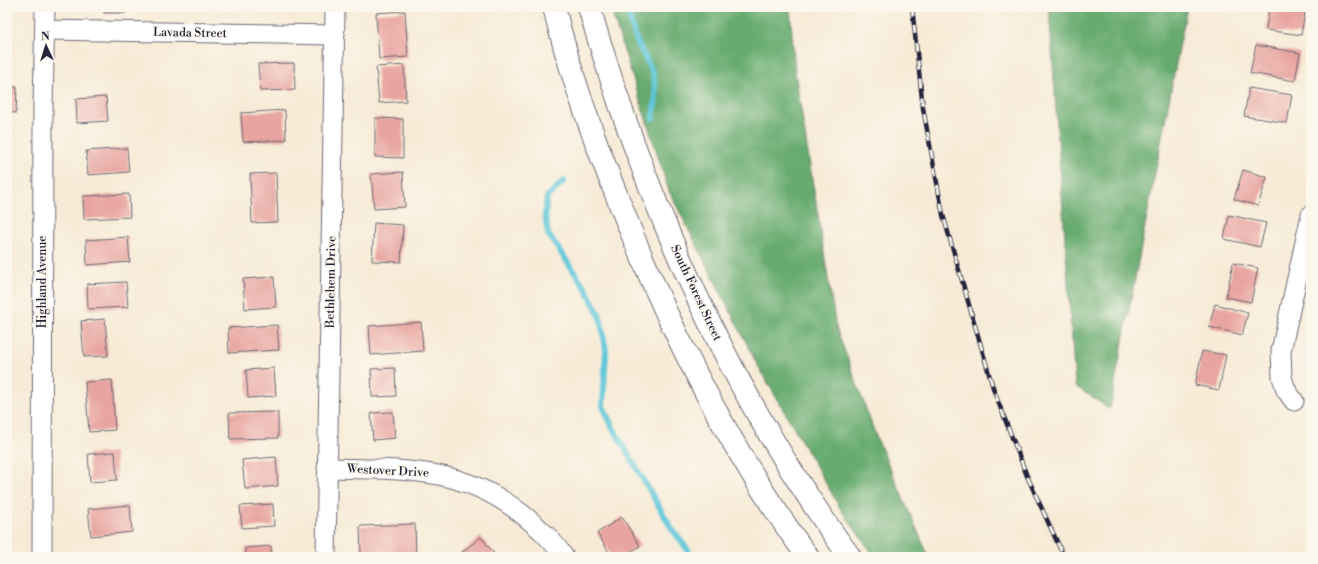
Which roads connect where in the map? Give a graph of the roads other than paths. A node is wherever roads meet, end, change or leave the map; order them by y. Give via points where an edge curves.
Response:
1 (45, 7) edge
2 (336, 7) edge
3 (554, 7) edge
4 (589, 7) edge
5 (45, 30) junction
6 (335, 35) junction
7 (1311, 215) edge
8 (1294, 401) dead end
9 (328, 468) junction
10 (42, 557) edge
11 (326, 557) edge
12 (564, 557) edge
13 (808, 557) edge
14 (850, 557) edge

1 - 5 street, Highland Avenue
2 - 6 street, Bethlehem Drive
3 - 13 street via 578,90 605,167 635,243 671,322 710,399 754,474
4 - 14 street, South Forest Street via 636,155 666,230 702,307 740,383 783,456
5 - 6 street, Lavada Street
5 - 10 street, Highland Avenue
6 - 9 street, Bethlehem Drive
7 - 8 street via 1281,350 1282,377 1286,390
9 - 11 street, Bethlehem Drive
9 - 12 street, Westover Drive via 423,471 479,486 505,500 544,531

